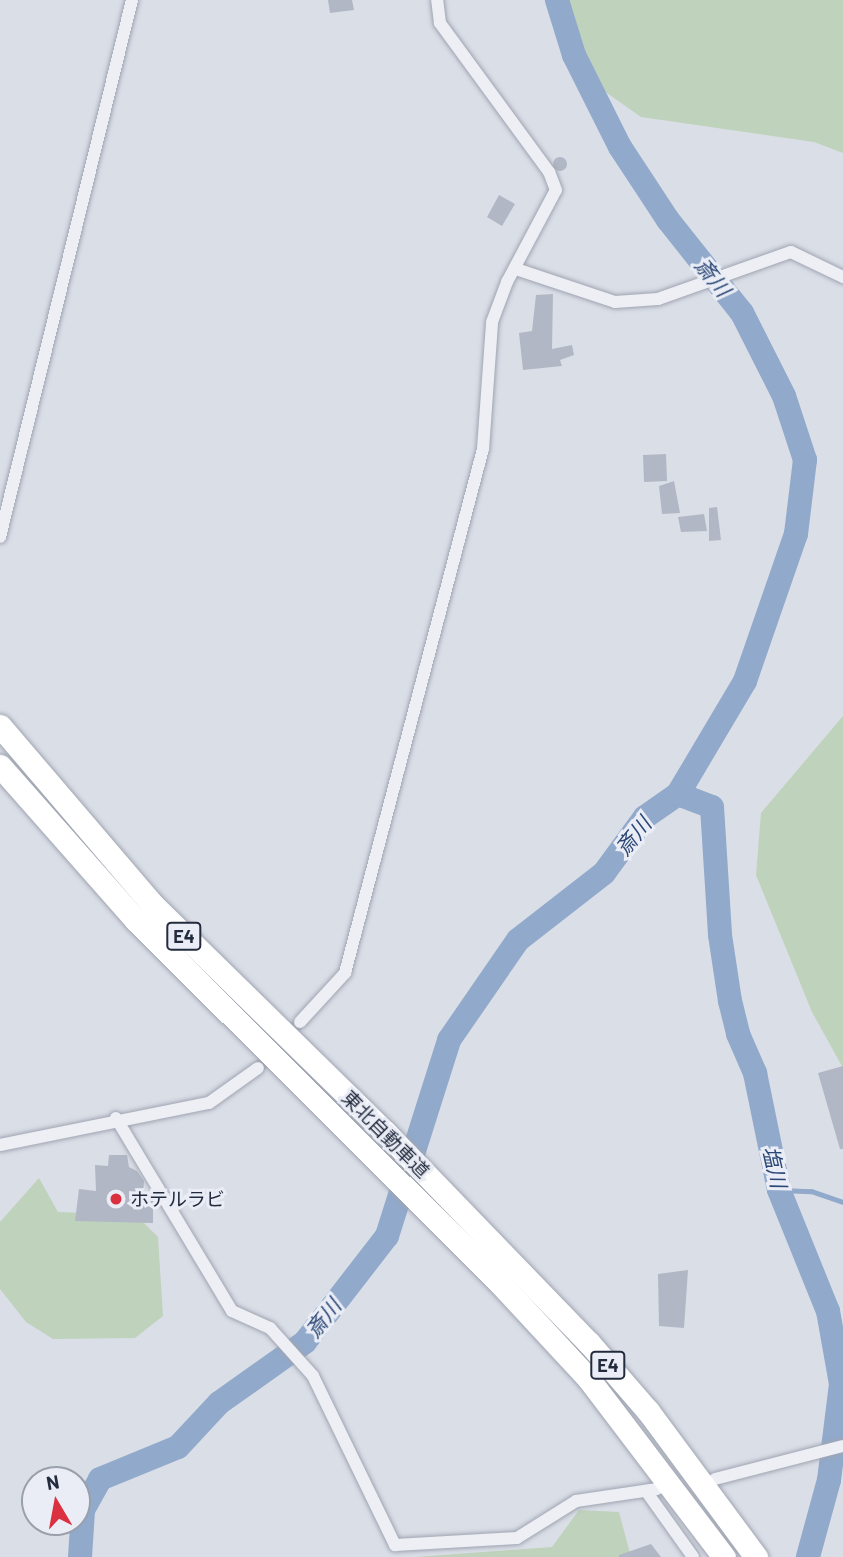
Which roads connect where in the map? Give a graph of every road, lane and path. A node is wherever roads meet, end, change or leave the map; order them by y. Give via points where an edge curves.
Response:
1 (132, 0) edge
2 (437, 0) edge
3 (516, 269) junction
4 (843, 277) edge
5 (0, 537) edge
6 (0, 726) edge
7 (0, 766) edge
8 (300, 1022) tunnel mouth
9 (258, 1068) tunnel mouth
10 (116, 1118) junction
11 (0, 1145) edge
12 (843, 1446) edge
13 (715, 1479) dead end
14 (395, 1545) junction
15 (388, 1557) edge
16 (693, 1557) edge
17 (724, 1557) edge
18 (756, 1557) edge

1 - 5 street
2 - 3 street via 440,23 549,172 556,190
3 - 4 street via 615,302 658,299 791,252
3 - 8 street via 492,322 483,449 345,973
6 - 18 highway, 東北自動車道 / E4 via 152,904 442,1189 614,1372
7 - 17 highway, 東北自動車道 / E4 via 136,919 588,1378
9 - 10 street via 209,1103
10 - 11 street
10 - 14 street via 232,1311 270,1328 313,1376
12 - 13 street
14 - 15 street
14 - 16 street via 517,1538 576,1501 651,1490

